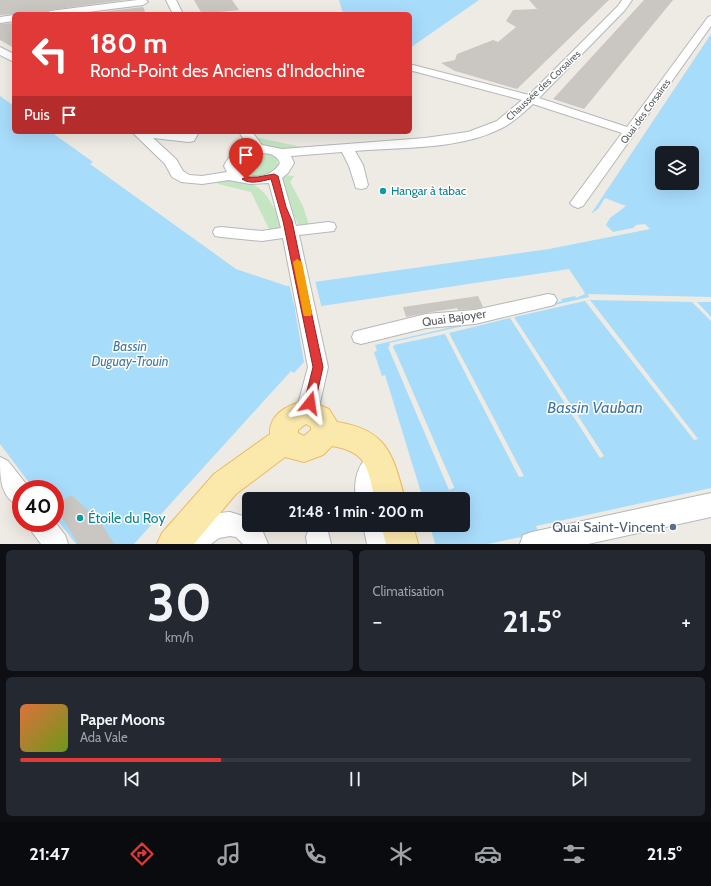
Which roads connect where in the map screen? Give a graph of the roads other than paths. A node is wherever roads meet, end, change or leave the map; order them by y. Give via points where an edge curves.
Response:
1 (171, 0) edge
2 (627, 0) edge
3 (144, 3) edge
4 (67, 12) edge
5 (177, 12) edge
6 (12, 18) edge
7 (711, 19) edge
8 (0, 20) edge
9 (0, 50) edge
10 (12, 58) edge
11 (412, 68) edge
12 (531, 99) junction
13 (630, 132) junction
14 (140, 134) edge
15 (155, 134) edge
16 (192, 134) edge
17 (247, 134) edge
18 (258, 149) junction
19 (349, 153) junction
20 (283, 158) junction
21 (236, 173) junction
22 (274, 176) junction
23 (258, 180) junction
24 (359, 181) dead end
25 (578, 203) dead end
26 (282, 207) junction
27 (328, 227) dead end
28 (221, 232) dead end
29 (290, 232) junction
30 (548, 300) dead end
31 (361, 337) dead end
32 (316, 422) junction
33 (379, 460) junction
34 (0, 468) edge
35 (12, 484) edge
36 (367, 492) edge
37 (388, 492) edge
38 (711, 505) edge
39 (47, 532) edge
40 (376, 532) edge
41 (399, 532) edge
42 (56, 544) edge
43 (173, 544) edge
44 (196, 544) edge
45 (256, 544) edge
46 (379, 544) edge
47 (402, 544) edge
48 (532, 544) edge

1 - 5 street
2 - 12 street, Chaussée des Corsaires
3 - 4 street
6 - 8 street
7 - 13 street, Quai des Corsaires
9 - 10 street
11 - 12 street
12 - 13 street
12 - 19 street, Chaussée des Corsaires via 508,120 476,133
13 - 25 street, Quai des Corsaires
14 - 21 street via 171,162 177,174 186,179 202,180
15 - 16 street via 189,138
17 - 18 street
18 - 20 street via 270,149
18 - 21 street via 246,151 235,158 232,162
19 - 20 street, Chaussée des Corsaires via 322,150
19 - 24 street via 350,165
20 - 22 street via 283,171
21 - 23 street
22 - 23 street
22 - 26 street
23 - 26 street
26 - 29 street
27 - 29 street
28 - 29 street via 262,236
29 - 32 street via 318,367
30 - 31 street, Quai Bajoyer via 475,317 426,321
32 - 33 main road via 367,444
32 - 43 main road via 320,442 309,448 296,448 286,439 225,484
33 - 36 street via 369,471 365,484
33 - 37 main road
34 - 35 street
38 - 48 street
39 - 42 street
40 - 46 street
41 - 47 main road
44 - 45 street via 206,531 218,525 229,524 241,527 252,534

